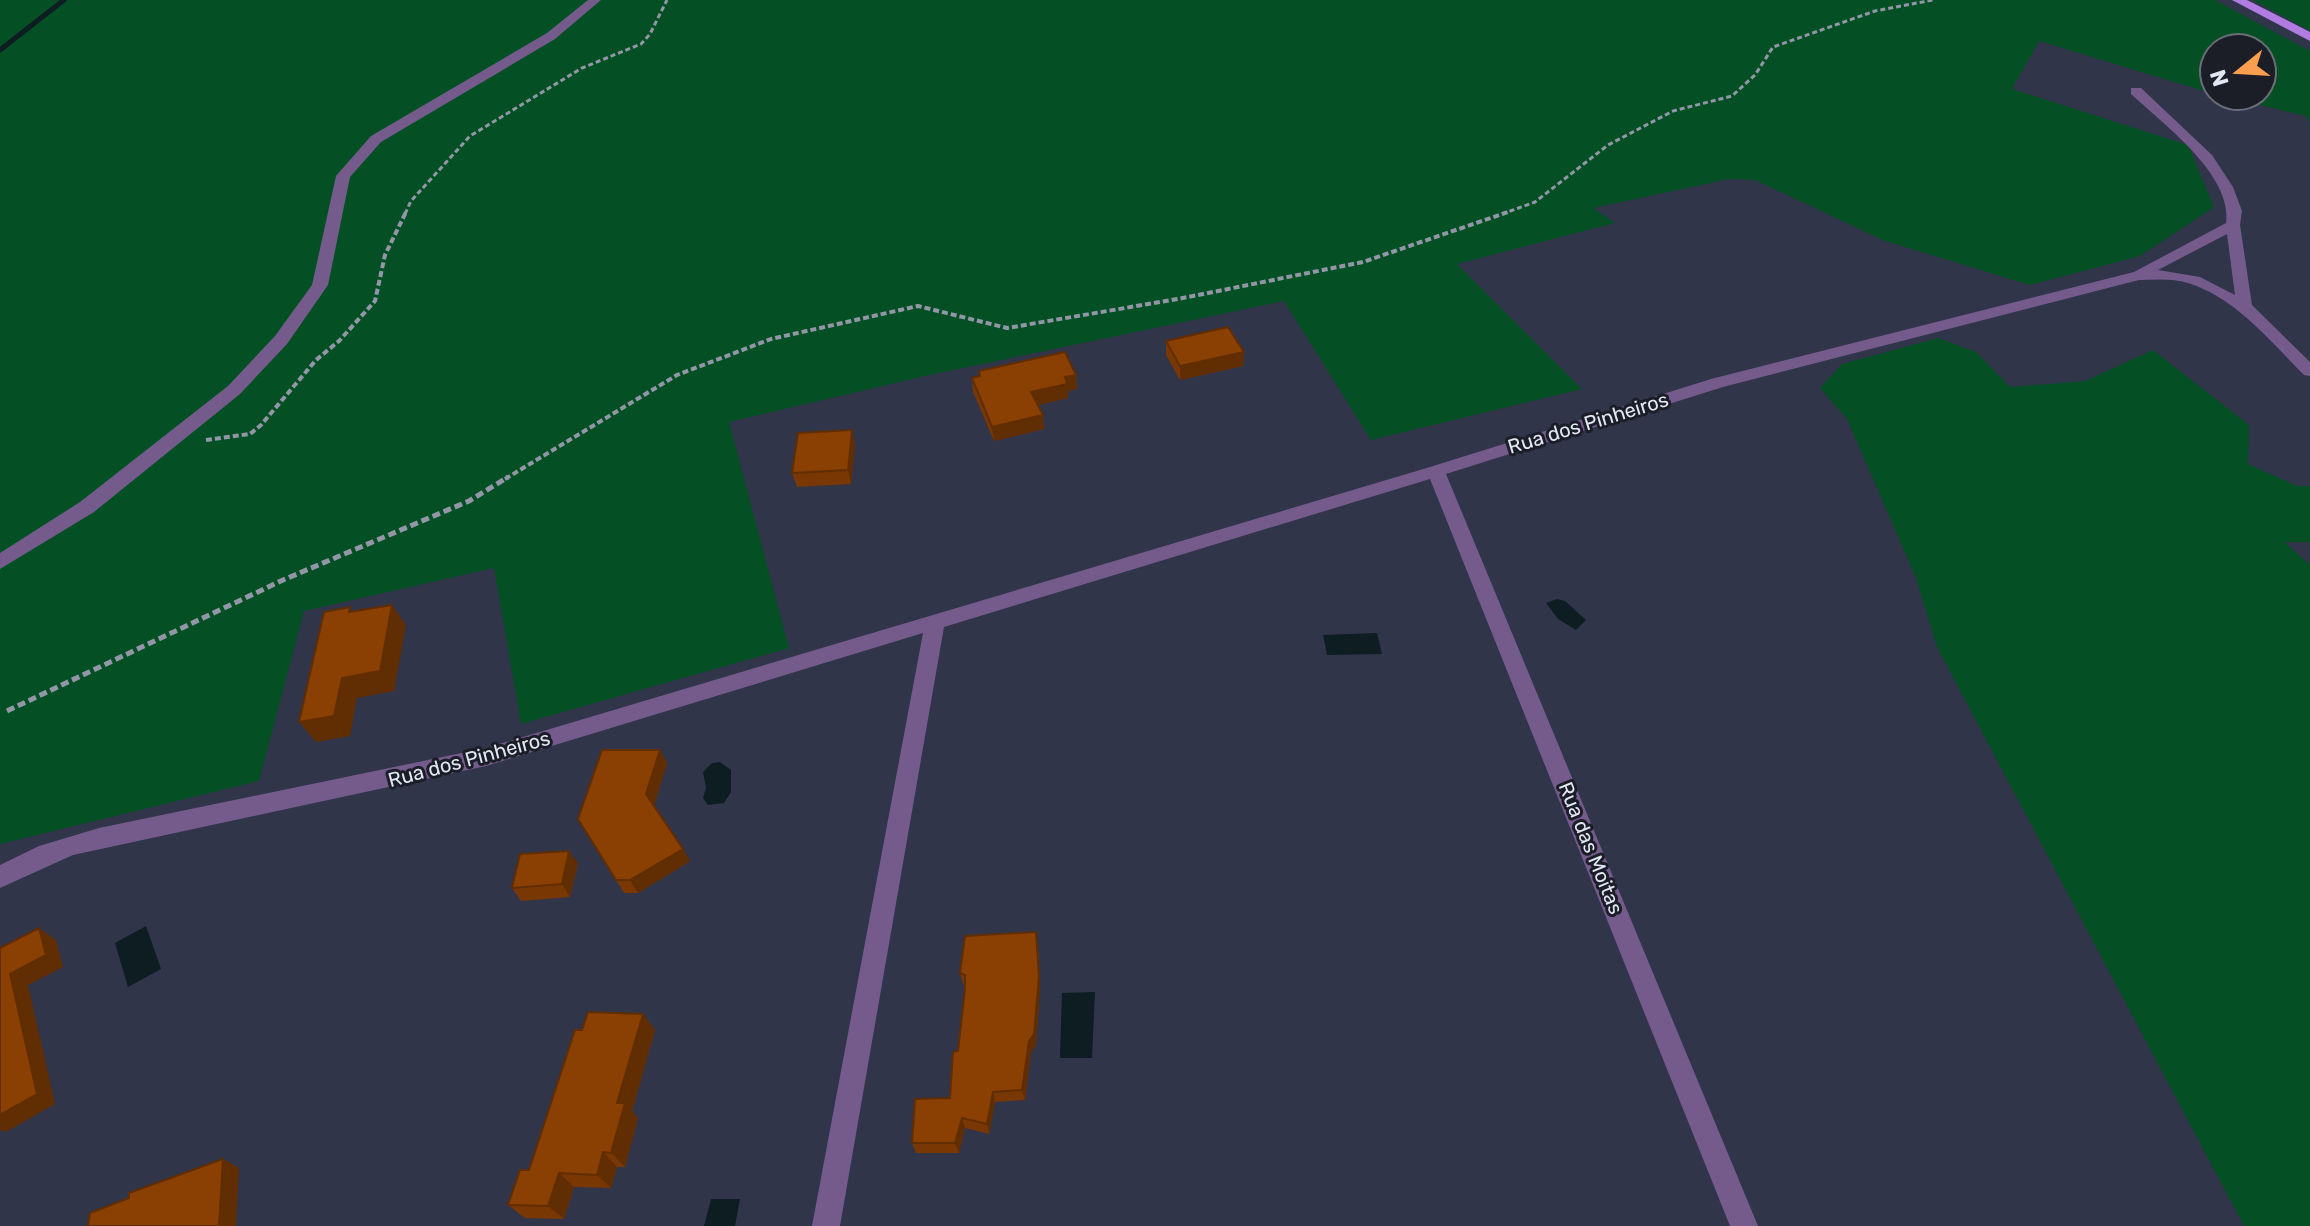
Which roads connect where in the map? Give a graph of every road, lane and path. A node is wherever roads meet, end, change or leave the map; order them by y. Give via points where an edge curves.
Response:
1 (595, 0) edge
2 (667, 0) edge
3 (1933, 0) edge
4 (2238, 0) edge
5 (2310, 37) edge
6 (2136, 91) dead end
7 (2233, 225) junction
8 (2139, 275) junction
9 (2244, 306) junction
10 (2310, 371) edge
11 (196, 445) dead end
12 (1436, 471) junction
13 (0, 562) edge
14 (935, 622) junction
15 (7, 711) dead end
16 (0, 877) edge
17 (826, 1226) edge
18 (1744, 1226) edge

1 - 13 street via 551,36 376,139 343,176 320,285 281,340 222,399 87,507
2 - 11 path via 641,44 582,68 470,136 411,201 385,255 375,301 250,434
3 - 15 path via 1875,11 1773,47 1755,75 1732,96 1673,111 1608,145 1535,202 1363,262 1007,328 918,306 771,339 677,375 469,501 283,580
4 - 5 main road
6 - 7 street via 2207,158 2226,187 2235,211
7 - 8 street
7 - 9 street
8 - 9 street, Rua dos Pinheiros via 2195,280
8 - 12 street, Rua dos Pinheiros via 1717,383
9 - 10 street, Rua dos Pinheiros
12 - 14 street, Rua dos Pinheiros
12 - 18 street, Rua das Moitas
14 - 16 street, Rua dos Pinheiros via 486,757 80,842 21,863
14 - 17 street

